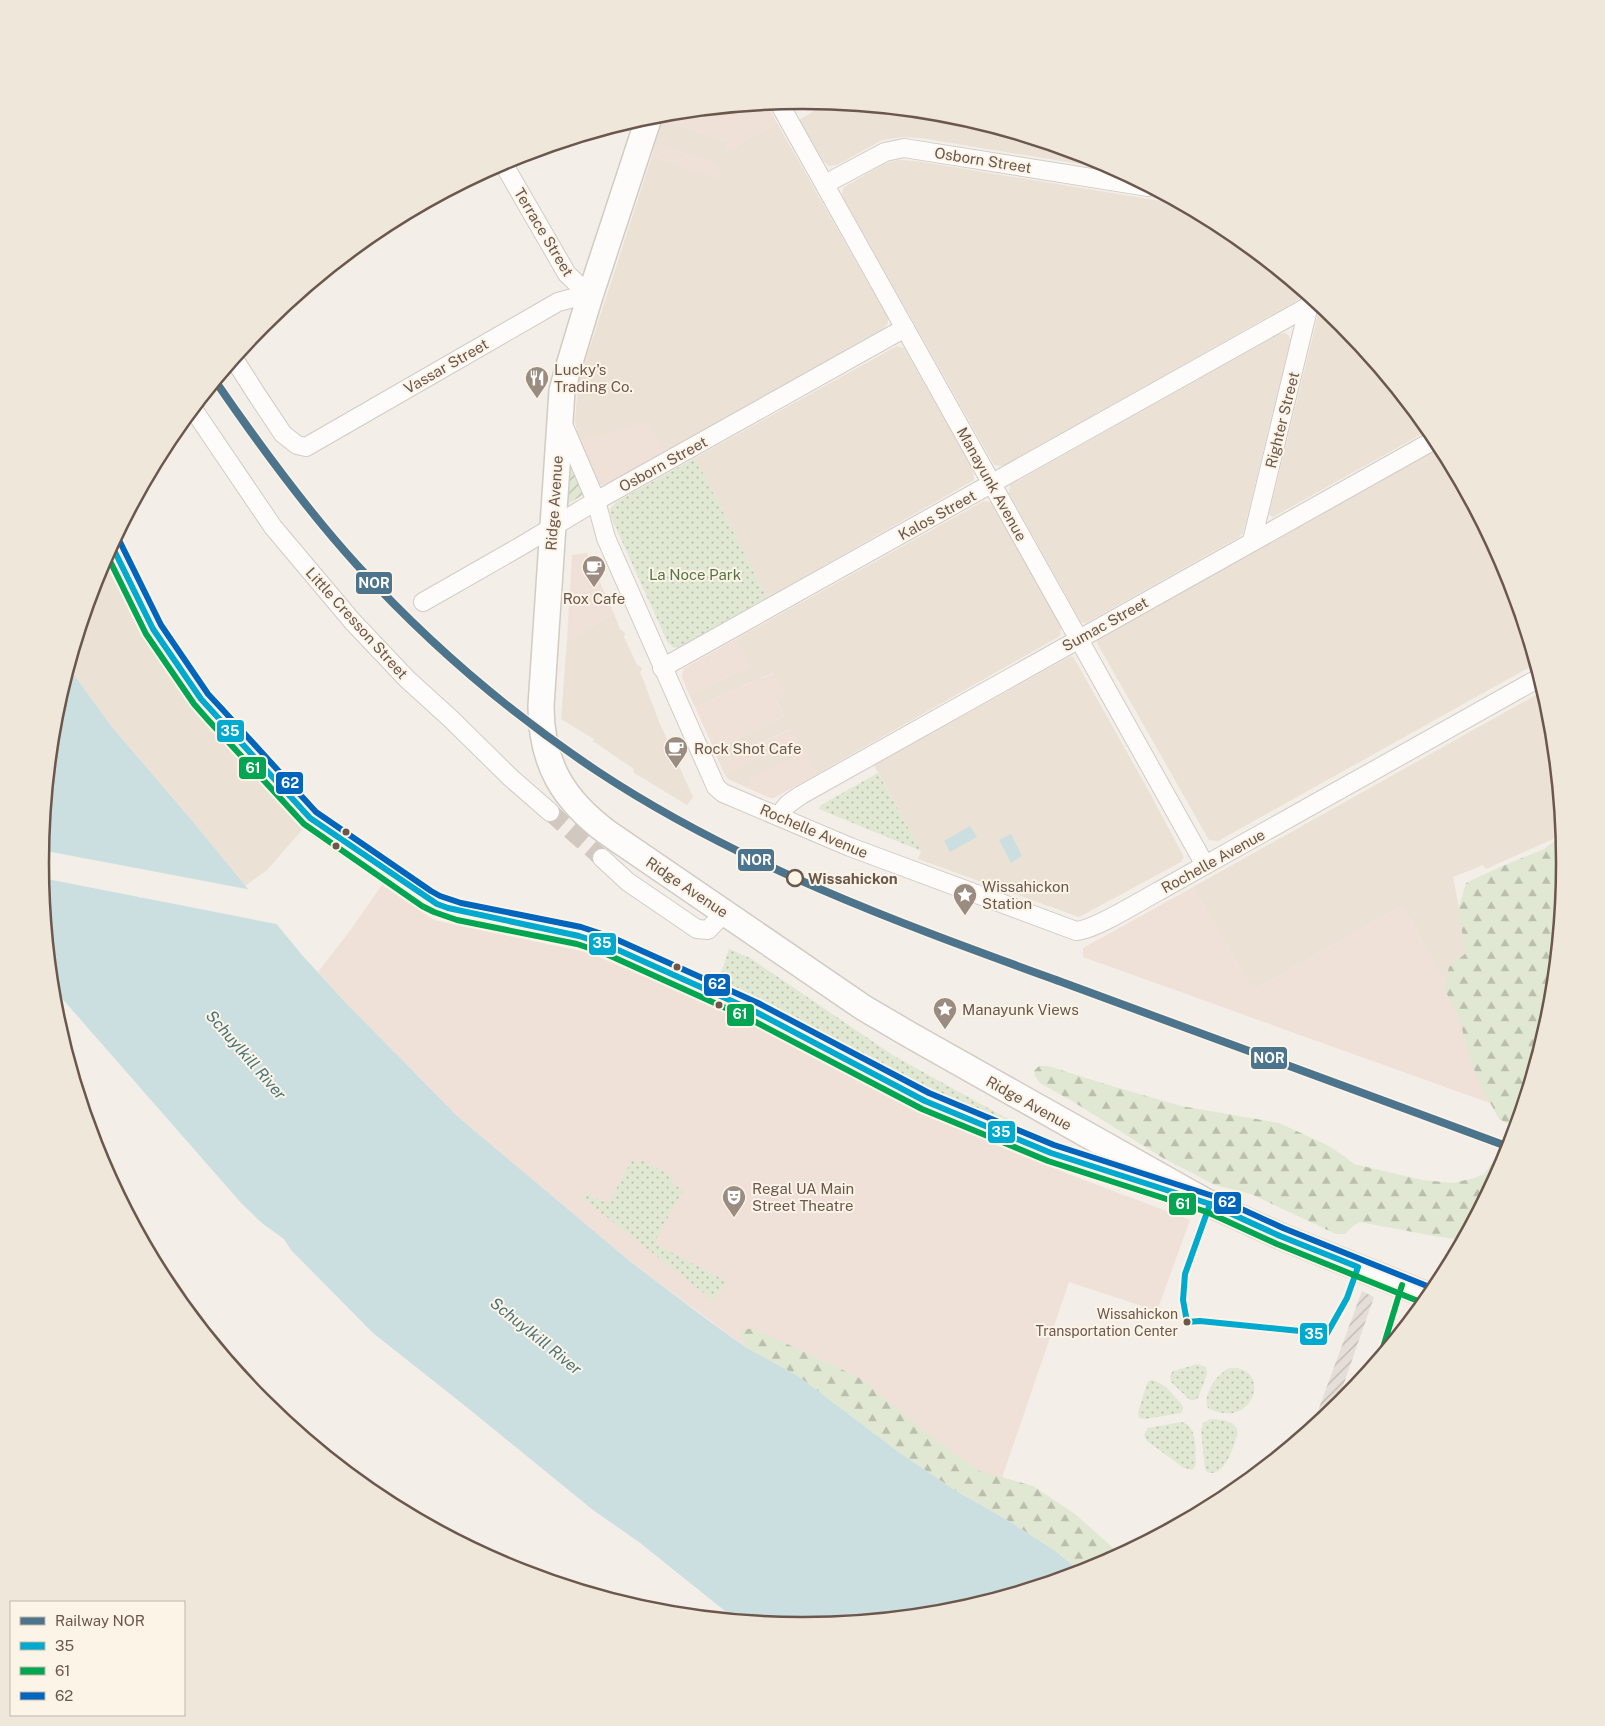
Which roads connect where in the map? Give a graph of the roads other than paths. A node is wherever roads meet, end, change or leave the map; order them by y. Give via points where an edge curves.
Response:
1 (782, 110) edge
2 (646, 126) edge
3 (507, 170) edge
4 (825, 184) junction
5 (1129, 184) edge
6 (590, 296) junction
7 (1308, 304) edge
8 (1311, 307) edge
9 (905, 328) junction
10 (237, 364) edge
11 (197, 415) edge
12 (560, 417) junction
13 (1428, 443) edge
14 (992, 483) junction
15 (596, 501) junction
16 (552, 528) junction
17 (1252, 541) junction
18 (116, 553) edge
19 (423, 602) dead end
20 (1079, 639) junction
21 (662, 668) junction
22 (1534, 681) edge
23 (550, 812) tunnel mouth
24 (778, 816) junction
25 (602, 858) tunnel mouth
26 (1205, 865) junction
27 (725, 912) junction
28 (1210, 1204) junction
29 (1421, 1293) edge

1 - 4 street, Manayunk Avenue
2 - 6 main road, Ridge Avenue
3 - 6 street, Terrace Street via 567,274
4 - 5 street, Osborn Street via 885,152 904,148
4 - 9 street, Manayunk Avenue
6 - 10 street, Vassar Street via 558,302 306,447 297,445 284,434
6 - 12 main road, Ridge Avenue via 566,372
7 - 14 street, Kalos Street
8 - 17 street, Righter Street
9 - 14 street, Manayunk Avenue
9 - 15 street, Osborn Street
11 - 23 street, Little Cresson Street via 273,527 353,622 407,679
12 - 15 street, Rochelle Avenue
12 - 16 main road, Ridge Avenue
13 - 17 street, Sumac Street
14 - 20 street, Manayunk Avenue
14 - 21 street, Kalos Street
15 - 16 street, Osborn Street
15 - 21 street, Rochelle Avenue via 606,538
16 - 19 street, Osborn Street
16 - 27 main road, Ridge Avenue via 541,706 548,757 562,787 590,820
17 - 20 street, Sumac Street
18 - 28 street via 153,629 210,710 310,818 426,898 459,911 579,936 607,945 747,1007 925,1101 1051,1153
20 - 24 street, Sumac Street via 800,795
20 - 26 street, Manayunk Avenue
21 - 24 street, Rochelle Avenue via 716,787
22 - 26 street, Rochelle Avenue
24 - 26 street, Rochelle Avenue via 882,860 1076,931 1097,924
25 - 27 street via 628,882 697,929 708,930
27 - 28 main road, Ridge Avenue via 872,1012
28 - 29 main road, Ridge Avenue

